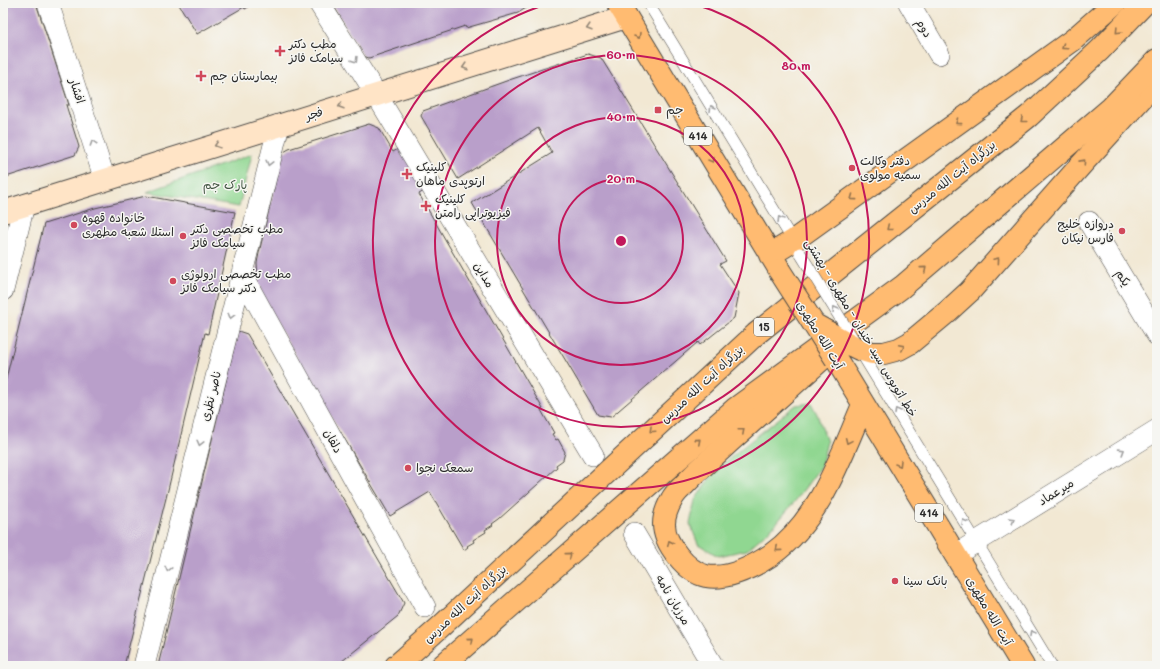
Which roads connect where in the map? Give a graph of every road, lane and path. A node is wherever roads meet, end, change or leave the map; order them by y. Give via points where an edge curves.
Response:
1 (48, 3) edge
2 (319, 3) edge
3 (648, 3) edge
4 (908, 3) edge
5 (1115, 3) edge
6 (1145, 3) edge
7 (622, 10) edge
8 (939, 54) dead end
9 (1157, 60) edge
10 (1157, 81) edge
11 (376, 94) junction
12 (279, 125) junction
13 (105, 180) junction
14 (24, 205) junction
15 (3, 212) edge
16 (1089, 222) dead end
17 (796, 247) junction
18 (775, 263) junction
19 (242, 275) junction
20 (902, 288) junction
21 (3, 290) edge
22 (1157, 335) edge
23 (850, 349) junction
24 (863, 405) junction
25 (1157, 430) edge
26 (593, 455) dead end
27 (634, 533) dead end
28 (976, 541) junction
29 (955, 555) junction
30 (424, 607) dead end
31 (144, 666) edge
32 (396, 666) edge
33 (442, 666) edge
34 (713, 666) edge
35 (1023, 666) edge
36 (1052, 666) edge

13 -> 1 street, افشار
2 -> 11 street, مداین
17 -> 3 lane, خط اتوبوس سید خندان - مطهری - بهشتی
4 - 8 street, دوم
5 -> 17 main road via 1073,40
6 -> 32 main road, بزرگراه آیت الله مدرس / 15 via 1100,50 1029,116 756,334
7 -> 11 street, فجر
7 -> 18 main road, آیت الله مطهری / 414
20 -> 9 main road via 1111,108
23 -> 10 main road via 884,353 899,349 946,314 970,291
11 -> 12 street, فجر
11 - 26 street, مداین
12 -> 13 street, فجر
12 -> 19 street, ناصر نظری
13 - 14 street, فجر
14 - 15 street, فجر
14 - 21 street
16 - 22 street, یکم
17 - 18 main road
23 -> 17 lane, خط اتوبوس سید خندان - مطهری - بهشتی, bridge
18 - 23 main road, آیت الله مطهری / 414, bridge via 812,323
19 - 30 street, دلفان
19 -> 31 street, ناصر نظری
24 -> 20 main road via 839,461 814,509 799,530 783,545 757,563 736,573 716,576 705,576 696,572 679,558 668,541 664,525 673,497 696,472
33 -> 20 main road via 735,409
23 - 24 main road, آیت الله مطهری / 414
28 -> 23 lane, خط اتوبوس سید خندان - مطهری - بهشتی
24 -> 29 main road, آیت الله مطهری / 414
28 -> 25 street, میرعماد
27 - 34 street, مرزبان نامه
28 - 29 street, میرعماد
36 -> 28 lane, خط اتوبوس سید خندان - مطهری - بهشتی
29 - 35 main road, آیت الله مطهری / 414

